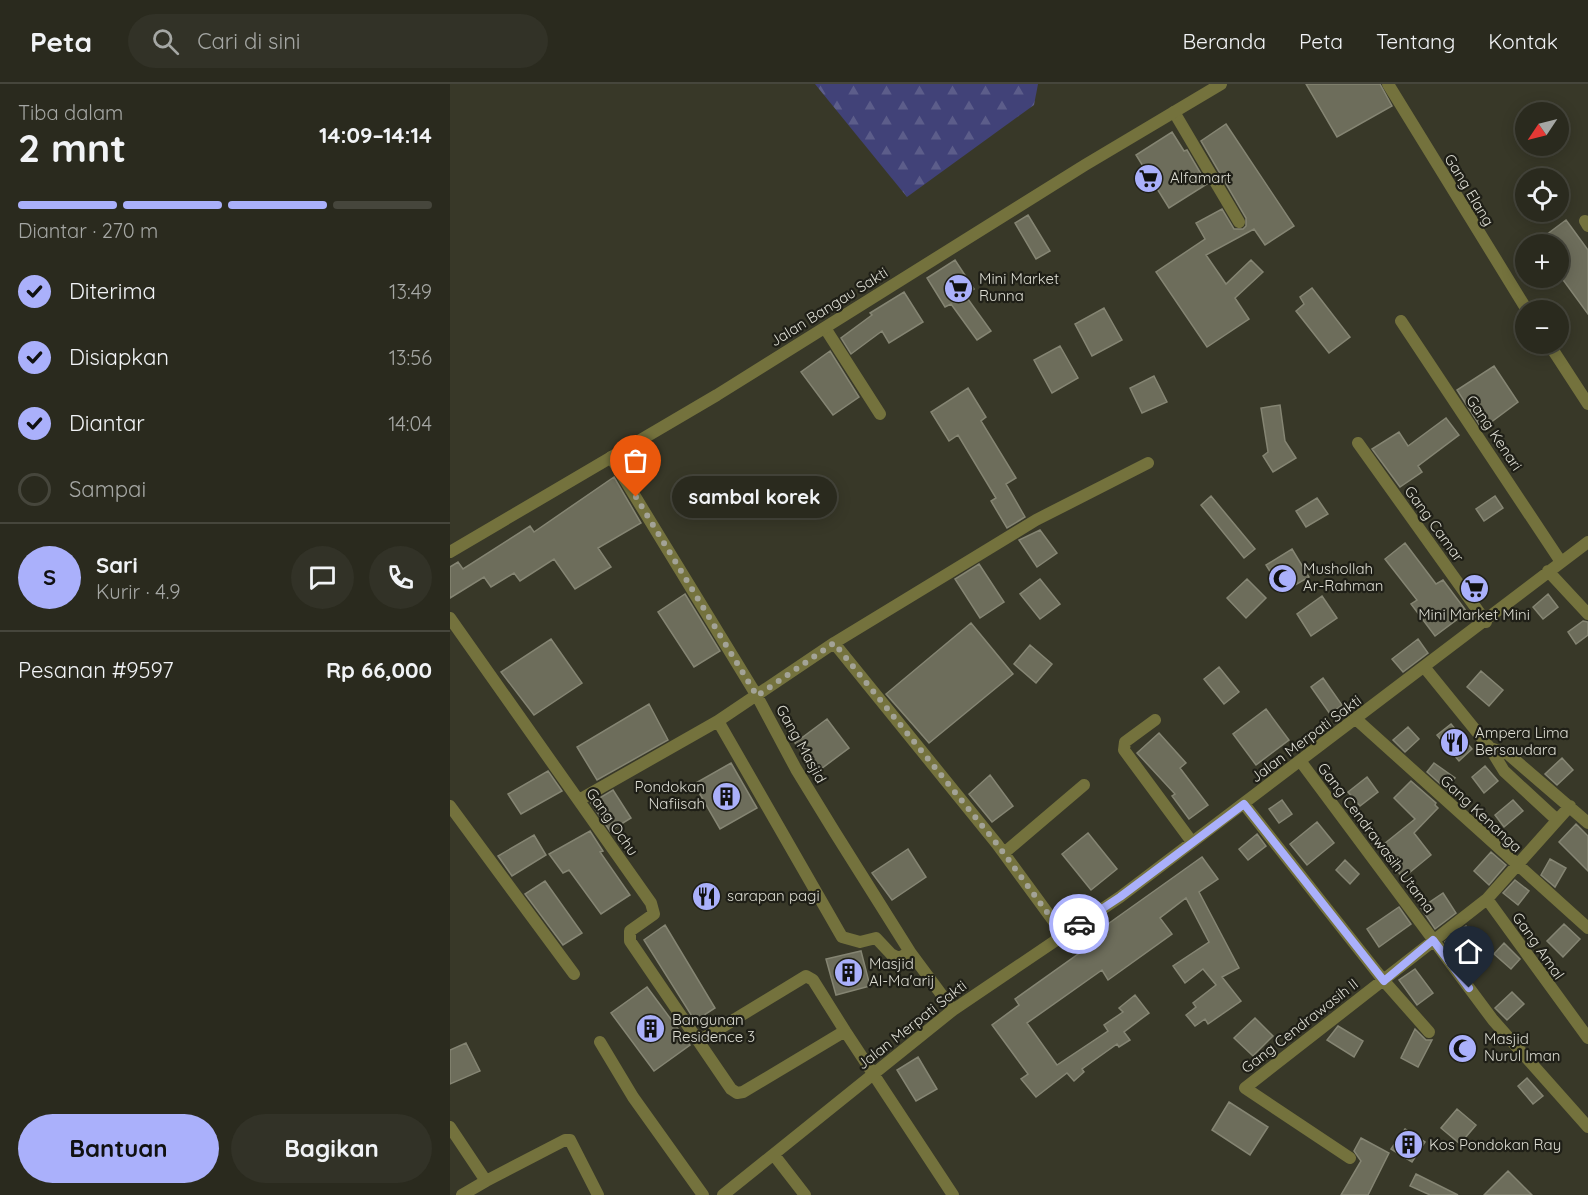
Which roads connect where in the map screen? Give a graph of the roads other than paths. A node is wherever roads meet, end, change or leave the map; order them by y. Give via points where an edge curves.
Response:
1 (1221, 84) edge
2 (1388, 84) edge
3 (1174, 112) junction
4 (1239, 222) dead end
5 (1521, 300) edge
6 (1401, 321) dead end
7 (825, 328) junction
8 (1556, 354) edge
9 (1588, 404) edge
10 (880, 414) dead end
11 (1358, 443) dead end
12 (612, 458) junction
13 (1148, 463) dead end
14 (1588, 542) edge
15 (450, 552) edge
16 (1560, 562) junction
17 (1548, 572) junction
18 (1588, 614) edge
19 (450, 618) edge
20 (1486, 622) junction
21 (834, 643) junction
22 (1425, 668) junction
23 (757, 696) junction
24 (1155, 720) dead end
25 (1357, 720) junction
26 (718, 721) junction
27 (1490, 748) junction
28 (1301, 762) junction
29 (1084, 785) dead end
30 (579, 800) junction
31 (1244, 804) junction
32 (450, 806) edge
33 (1570, 806) junction
34 (1557, 820) junction
35 (1588, 823) edge
36 (1192, 842) junction
37 (1004, 853) junction
38 (1517, 867) junction
39 (1487, 900) junction
40 (1588, 928) edge
41 (1063, 934) junction
42 (1433, 940) junction
43 (910, 952) junction
44 (574, 974) dead end
45 (1384, 981) junction
46 (953, 1010) junction
47 (845, 1031) junction
48 (1429, 1032) dead end
49 (1588, 1038) edge
50 (699, 1041) junction
51 (600, 1042) dead end
52 (873, 1074) junction
53 (1588, 1127) edge
54 (450, 1128) edge
55 (774, 1155) junction
56 (1350, 1158) dead end
57 (486, 1181) junction
58 (462, 1195) edge
59 (598, 1195) edge
60 (703, 1195) edge
61 (723, 1195) edge
62 (805, 1195) edge
63 (953, 1195) edge

1 - 3 street, Jalan Bangau Sakti
2 - 5 street, Gang Elang
3 - 4 street
3 - 7 street, Jalan Bangau Sakti
6 - 16 street, Gang Kenari
7 - 10 street
7 - 12 street, Jalan Bangau Sakti
8 - 9 street
11 - 20 street, Gang Camar
12 - 15 street, Jalan Bangau Sakti
12 - 23 street, Gang Masjid
13 - 21 street via 1036,520
14 - 16 street, Jalan Merpati Sakti
16 - 17 street, Jalan Merpati Sakti
17 - 18 street
17 - 20 street, Jalan Merpati Sakti
19 - 30 street, Gang Ochu
20 - 22 street, Jalan Merpati Sakti
21 - 23 street
21 - 37 street
22 - 25 street, Jalan Merpati Sakti
22 - 27 street
23 - 26 street
23 - 43 street, Gang Masjid via 796,768
24 - 36 street via 1125,742 1124,750
25 - 28 street, Jalan Merpati Sakti
25 - 38 street, Gang Kenanga
26 - 30 street
26 - 43 street via 843,937 860,942 876,938 899,957
27 - 33 street via 1509,754
27 - 34 street via 1504,771
28 - 31 street, Jalan Merpati Sakti
28 - 42 street, Gang Cendrawasih Utama
29 - 37 street
30 - 50 street, Gang Ochu via 651,903 654,914 630,931 630,941
31 - 36 street, Jalan Merpati Sakti
31 - 45 street
32 - 44 street
33 - 34 street, Gang Cendrawasih II
33 - 35 street
34 - 38 street, Gang Cendrawasih II
36 - 41 street, Jalan Merpati Sakti
37 - 41 street
38 - 39 street, Gang Cendrawasih II
38 - 40 street, Gang Kenanga
39 - 42 street, Gang Cendrawasih II
39 - 49 street, Gang Amal
41 - 46 street, Jalan Merpati Sakti
42 - 45 street, Gang Cendrawasih II
42 - 53 street, Gang Cendrawasih Utama via 1493,1020
43 - 46 street, Gang Masjid
45 - 48 street
45 - 56 street, Gang Cendrawasih II via 1245,1088
46 - 52 street, Jalan Merpati Sakti
47 - 50 street via 737,1093
47 - 50 street via 813,980 806,976
47 - 52 street
51 - 60 street via 633,1097
52 - 55 street, Jalan Merpati Sakti
52 - 63 street
54 - 57 street
55 - 61 street, Jalan Merpati Sakti
55 - 62 street
57 - 58 street
57 - 59 street via 570,1140

